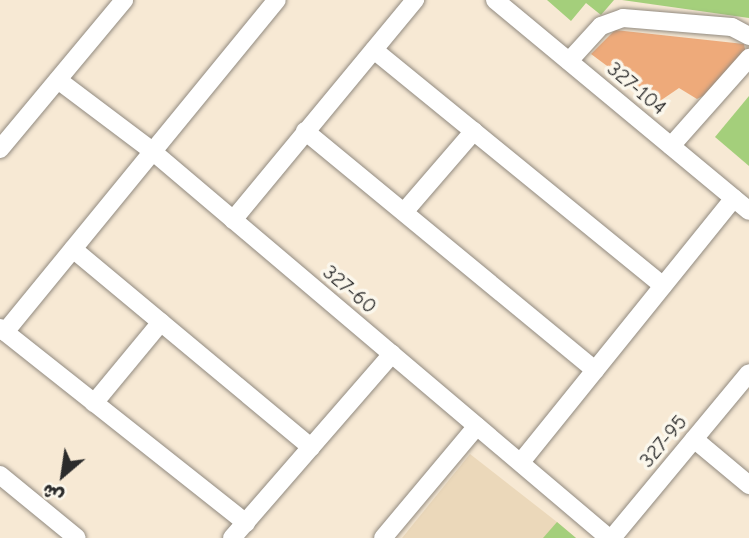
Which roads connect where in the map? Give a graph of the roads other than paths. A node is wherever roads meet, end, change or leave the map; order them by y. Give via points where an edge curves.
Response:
1 (124, 0) edge
2 (277, 0) edge
3 (415, 0) edge
4 (495, 0) edge
5 (749, 36) edge
6 (374, 50) junction
7 (749, 58) edge
8 (569, 61) junction
9 (58, 80) junction
10 (305, 131) junction
11 (474, 131) junction
12 (671, 146) junction
13 (0, 149) edge
14 (150, 150) junction
15 (734, 198) junction
16 (749, 211) edge
17 (404, 212) junction
18 (233, 220) junction
19 (73, 249) junction
20 (663, 286) junction
21 (161, 322) junction
22 (3, 330) edge
23 (392, 354) junction
24 (595, 370) junction
25 (749, 373) edge
26 (94, 403) junction
27 (477, 426) junction
28 (694, 439) junction
29 (311, 447) junction
30 (521, 462) junction
31 (0, 475) edge
32 (749, 485) edge
33 (246, 523) junction
34 (77, 538) edge
35 (232, 538) edge
36 (383, 538) edge
37 (610, 538) edge

1 - 9 street
2 - 14 street
3 - 6 street
4 - 8 street, 327-104
5 - 8 street via 732,27 623,18 601,26
6 - 10 street
6 - 11 street
7 - 12 street
8 - 12 street, 327-104
9 - 13 street
9 - 14 street, 327-60
10 - 17 street
10 - 18 street
11 - 17 street
11 - 20 street
12 - 15 street, 327-104
14 - 18 street, 327-60
14 - 19 street
15 - 16 street, 327-104
15 - 20 street
17 - 24 street
18 - 23 street, 327-60
19 - 21 street
19 - 22 street
20 - 24 street
21 - 26 street
21 - 29 street
22 - 26 street
23 - 27 street, 327-60
23 - 29 street
24 - 30 street
25 - 28 street, 327-95
26 - 33 street
27 - 30 street, 327-60
27 - 36 street
28 - 32 street
28 - 37 street, 327-95
29 - 33 street
30 - 37 street, 327-60
31 - 34 street
33 - 35 street

